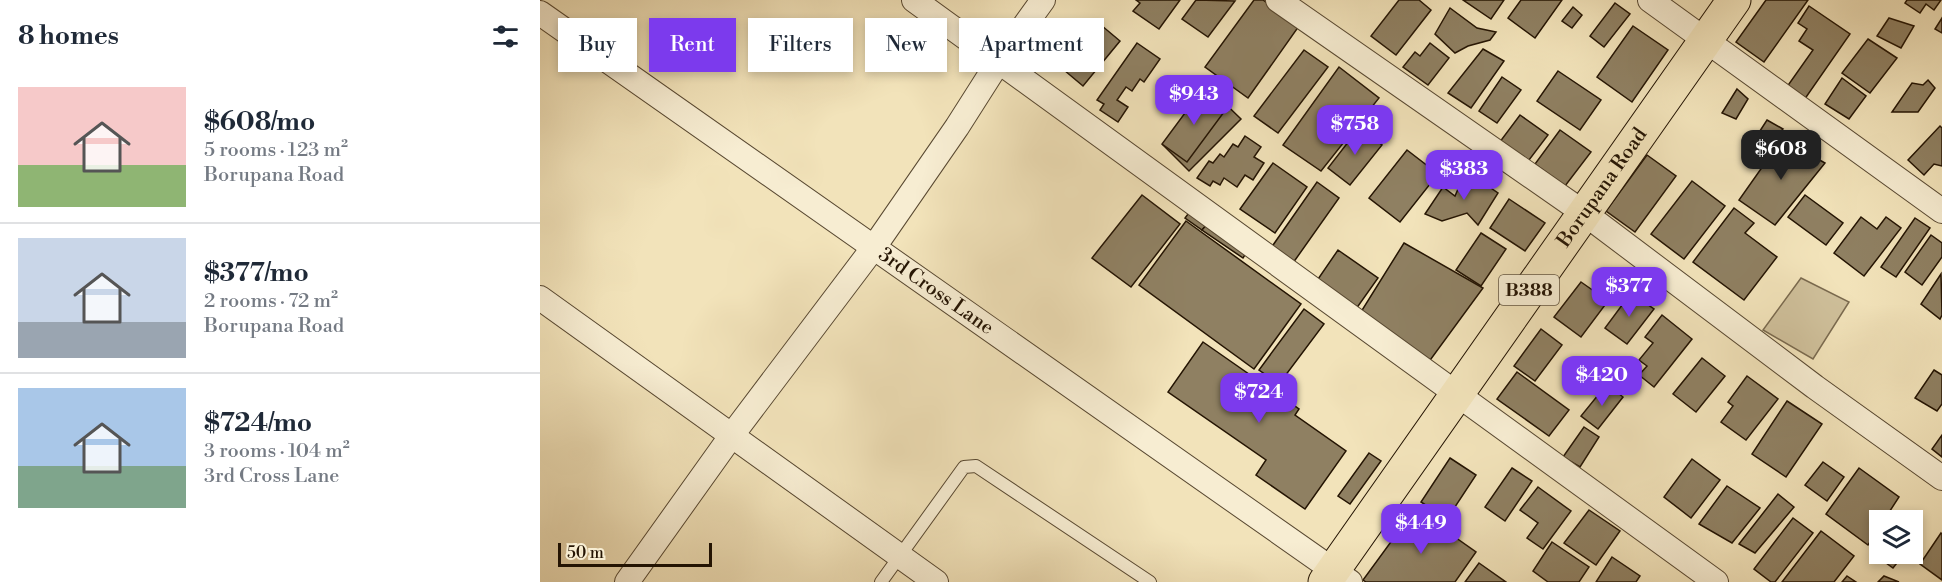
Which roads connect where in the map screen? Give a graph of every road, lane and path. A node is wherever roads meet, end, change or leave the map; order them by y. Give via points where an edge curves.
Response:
1 (914, 0) edge
2 (1043, 0) edge
3 (1278, 0) edge
4 (1650, 0) edge
5 (1734, 0) edge
6 (540, 13) edge
7 (1030, 18) edge
8 (959, 32) edge
9 (1705, 39) junction
10 (991, 72) edge
11 (1015, 72) edge
12 (1942, 211) edge
13 (1584, 213) junction
14 (874, 247) junction
15 (540, 298) edge
16 (1455, 394) junction
17 (732, 435) junction
18 (1942, 478) edge
19 (900, 556) junction
20 (1336, 578) edge
21 (627, 582) edge
22 (881, 582) edge
23 (936, 582) edge
24 (1150, 582) edge
25 (1716, 582) edge

1 - 8 street
2 - 7 street
3 - 13 street
4 - 9 street
5 - 9 main road, Borupana Road / B388
6 - 14 street, 3rd Cross Lane
9 - 12 street
9 - 13 main road, Borupana Road / B388
10 - 14 street
11 - 16 street
13 - 16 main road, Borupana Road / B388
13 - 18 street
14 - 17 street
14 - 20 street, 3rd Cross Lane
15 - 17 street
16 - 20 main road, Borupana Road / B388
16 - 25 street
17 - 19 street
17 - 21 street
19 - 22 lane
19 - 23 street
19 - 24 lane via 964,467 976,466

